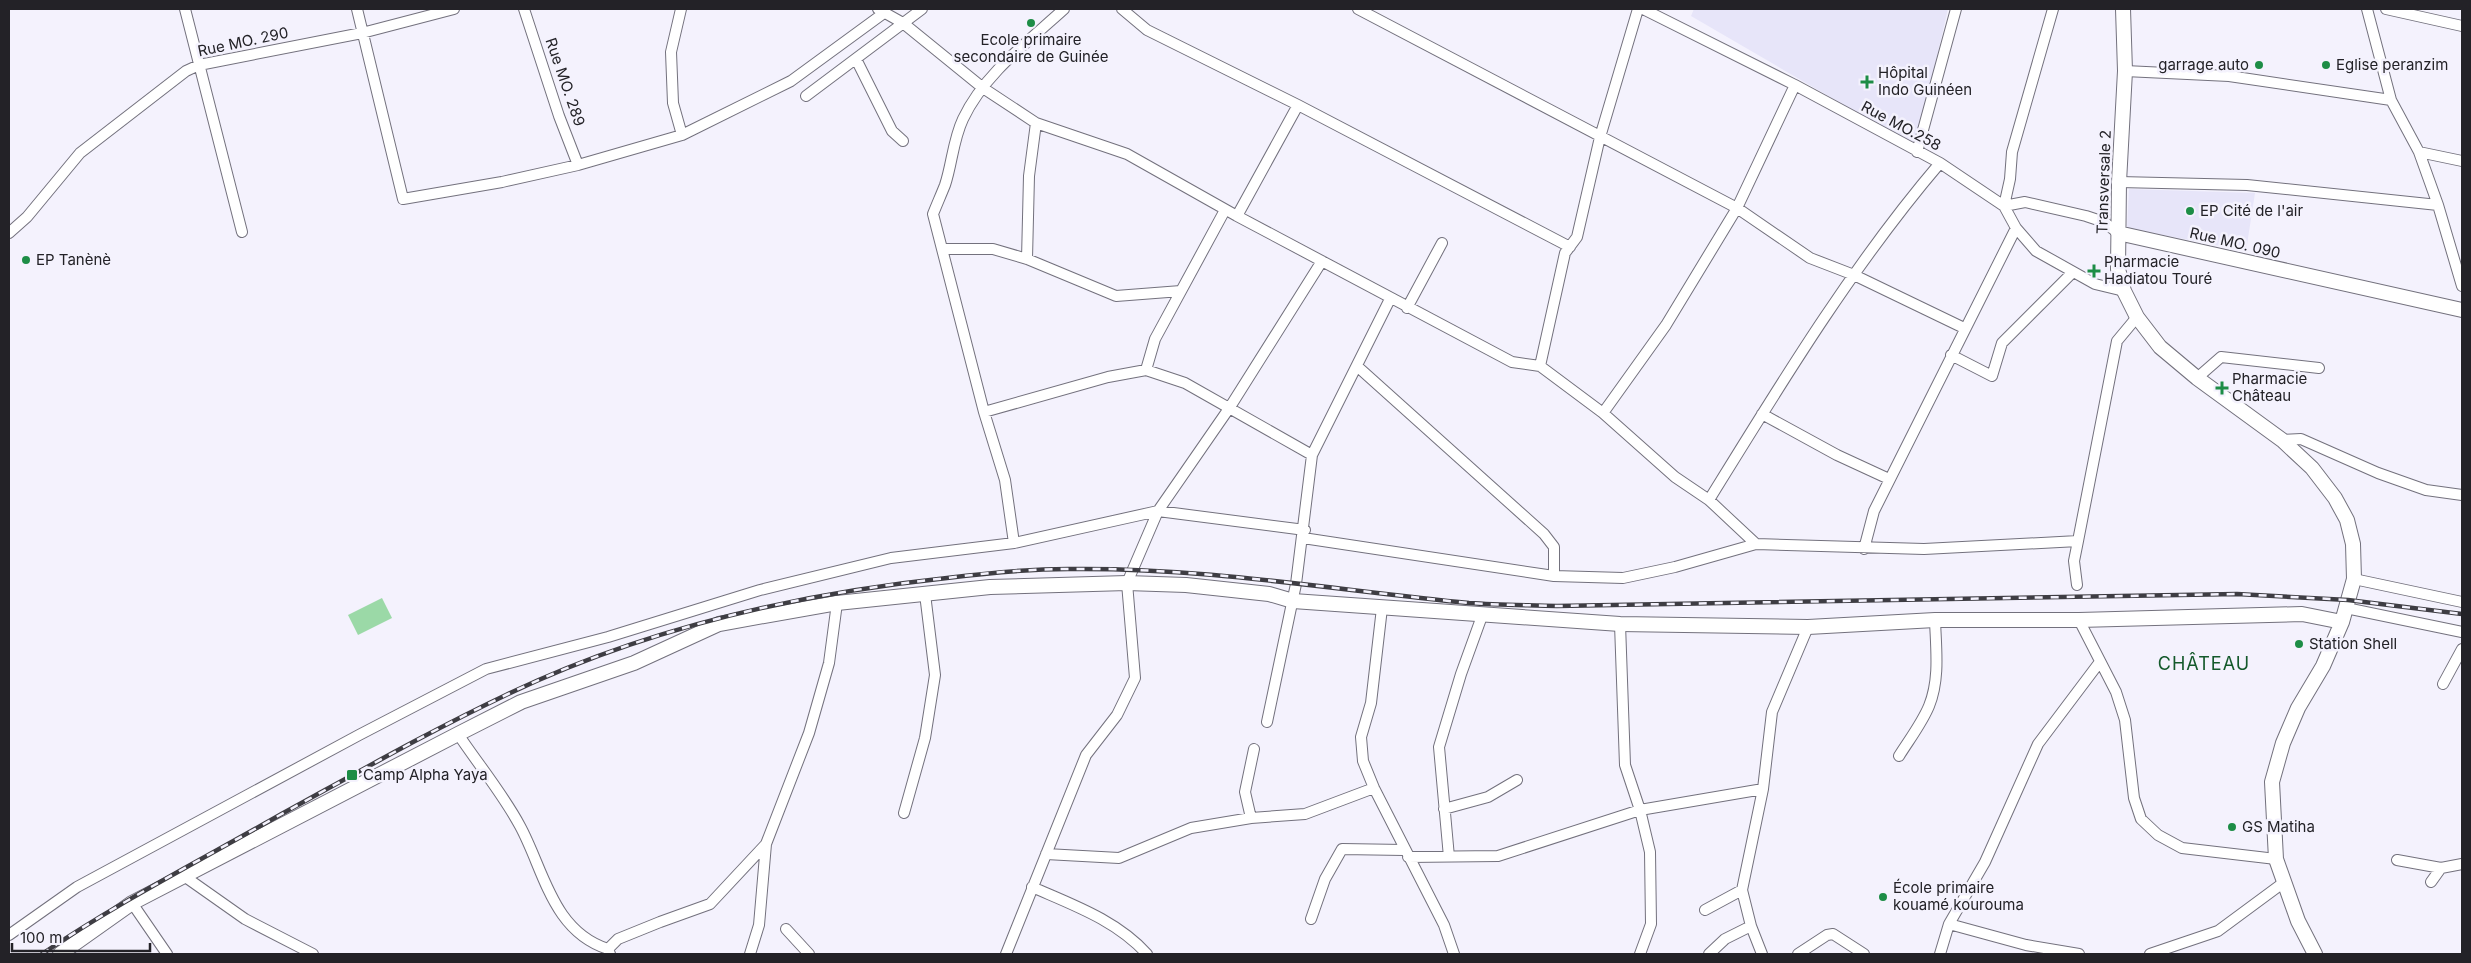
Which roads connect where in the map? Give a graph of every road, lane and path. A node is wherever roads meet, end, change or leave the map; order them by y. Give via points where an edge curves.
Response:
1 (185, 9) edge
2 (357, 9) edge
3 (454, 9) edge
4 (524, 9) edge
5 (681, 9) edge
6 (922, 9) edge
7 (1064, 9) edge
8 (1122, 9) edge
9 (1358, 9) edge
10 (1638, 9) edge
11 (1643, 9) edge
12 (1956, 9) edge
13 (2052, 9) edge
14 (2123, 9) edge
15 (2366, 9) edge
16 (2386, 9) edge
17 (881, 11) edge
18 (2414, 12) edge
19 (903, 23) junction
20 (2462, 26) edge
21 (362, 33) junction
22 (856, 58) junction
23 (198, 65) junction
24 (2125, 72) junction
25 (1795, 86) junction
26 (983, 88) junction
27 (806, 96) dead end
28 (2391, 100) junction
29 (1298, 105) junction
30 (1036, 123) junction
31 (682, 135) junction
32 (1600, 137) junction
33 (903, 141) dead end
34 (1917, 152) junction
35 (2419, 152) junction
36 (2462, 161) edge
37 (1940, 163) junction
38 (578, 165) junction
39 (2119, 182) junction
40 (2438, 205) junction
41 (2004, 206) junction
42 (1737, 208) junction
43 (1225, 210) junction
44 (1237, 216) junction
45 (2016, 228) junction
46 (242, 232) dead end
47 (9, 233) edge
48 (2118, 233) junction
49 (1442, 243) dead end
50 (1570, 247) junction
51 (942, 249) junction
52 (1027, 259) junction
53 (1322, 261) junction
54 (2073, 272) junction
55 (1854, 275) junction
56 (2462, 283) edge
57 (1181, 290) junction
58 (2124, 291) junction
59 (1390, 299) junction
60 (1407, 308) junction
61 (2462, 310) edge
62 (2137, 317) junction
63 (1964, 328) junction
64 (1951, 355) junction
65 (1540, 366) junction
66 (1358, 367) junction
67 (2318, 368) dead end
68 (1146, 370) junction
69 (2197, 378) junction
70 (1230, 407) junction
71 (984, 412) junction
72 (1603, 413) junction
73 (1762, 414) junction
74 (2282, 440) junction
75 (1312, 455) junction
76 (1889, 479) junction
77 (2462, 495) edge
78 (1709, 500) junction
79 (1158, 511) junction
80 (1304, 534) junction
81 (2078, 541) junction
82 (1014, 543) junction
83 (1756, 544) junction
84 (1864, 549) junction
85 (1554, 576) junction
86 (2354, 579) junction
87 (1127, 583) junction
88 (2077, 585) dead end
89 (925, 594) junction
90 (1292, 601) junction
91 (2462, 602) edge
92 (837, 603) junction
93 (1382, 608) junction
94 (2346, 608) junction
95 (1482, 616) junction
96 (1935, 620) junction
97 (2079, 620) junction
98 (2342, 622) junction
99 (1620, 624) junction
100 (1808, 627) junction
101 (2462, 632) edge
102 (2462, 649) edge
103 (2099, 663) junction
104 (2443, 684) dead end
105 (1267, 722) dead end
106 (458, 734) junction
107 (1254, 749) dead end
108 (1899, 756) dead end
109 (1517, 780) dead end
110 (1374, 788) junction
111 (1763, 789) junction
112 (1444, 809) junction
113 (1640, 810) junction
114 (904, 813) dead end
115 (1251, 818) junction
116 (766, 844) junction
117 (1046, 854) junction
118 (1406, 854) junction
119 (1449, 857) junction
120 (2276, 859) junction
121 (2397, 860) dead end
122 (2462, 864) edge
123 (2441, 868) junction
124 (184, 876) junction
125 (2431, 882) dead end
126 (2283, 883) junction
127 (1032, 887) junction
128 (1742, 890) junction
129 (132, 903) junction
130 (1706, 910) dead end
131 (1311, 919) dead end
132 (1949, 924) junction
133 (1750, 926) junction
134 (786, 929) dead end
135 (9, 935) edge
136 (609, 952) edge
137 (60, 954) edge
138 (167, 954) edge
139 (314, 954) edge
140 (750, 954) edge
141 (809, 954) edge
142 (1006, 954) edge
143 (1147, 954) edge
144 (1454, 954) edge
145 (1640, 954) edge
146 (1709, 954) edge
147 (1762, 954) edge
148 (1798, 954) edge
149 (1864, 954) edge
150 (1940, 954) edge
151 (2079, 954) edge
152 (2150, 954) edge
153 (2315, 954) edge

1 - 23 street
2 - 21 street
3 - 21 street, Rue MO. 290
4 - 38 street, Rue MO. 289
5 - 31 street via 671,52 673,102
6 - 19 street
7 - 26 street via 1011,57
8 - 29 street via 1147,30
9 - 32 street
10 - 32 street
11 - 25 street, Rue MO.258
12 - 34 street
13 - 41 street via 2012,152
14 - 24 street, Transversale 2
15 - 28 street
16 - 18 street
17 - 19 street
17 - 31 street via 791,81
18 - 20 street
19 - 22 street
19 - 26 street
21 - 23 street, Rue MO. 290
21 - 38 street via 403,199
22 - 27 street
22 - 33 street via 892,131
23 - 46 street
23 - 47 street, Rue MO. 290 via 80,153 27,217
24 - 28 street via 2228,76
24 - 39 street, Transversale 2
25 - 34 street, Rue MO.258
25 - 42 street
26 - 30 street
26 - 51 street via 957,134 945,184 932,214
28 - 35 street
29 - 44 street
29 - 50 street
30 - 43 street via 1127,154
30 - 52 street via 1029,176
31 - 38 street
32 - 42 street
32 - 50 street via 1577,237
34 - 37 street, Rue MO.258
35 - 36 street
35 - 40 street
37 - 41 street, Rue MO.258
37 - 55 street via 1901,209
39 - 40 street via 2247,186
39 - 48 street, Transversale 2
40 - 56 street
41 - 45 street, Rue MO.258
41 - 48 street, Rue MO. 090 via 2025,202 2086,216 2104,222
42 - 55 street via 1810,258
42 - 72 street via 1666,324
43 - 44 street
43 - 57 street
44 - 53 street
45 - 54 street, Rue MO.258 via 2036,251
45 - 63 street
48 - 58 street, Transversale 2 via 2118,269
48 - 61 street, Rue MO. 090
49 - 60 street
50 - 65 street via 1565,254
51 - 52 street via 993,249
51 - 71 street
52 - 57 street via 1116,296
53 - 59 street
53 - 70 street
54 - 58 street, Rue MO.258 via 2094,284
54 - 64 street via 2002,343 1992,376
55 - 63 street
55 - 73 street
57 - 68 street via 1155,339
58 - 62 street, Transversale 2
59 - 60 street
59 - 66 street
60 - 65 street via 1512,362
62 - 69 street, Transversale 2 via 2160,347
62 - 81 street via 2117,341
63 - 64 street
64 - 76 street
65 - 72 street
66 - 75 street
66 - 85 street via 1544,534 1554,547
67 - 69 street via 2221,357
68 - 70 street via 1185,383
68 - 71 street via 1108,377
69 - 74 street, Transversale 2
70 - 75 street
70 - 79 street
71 - 82 street via 1006,480
72 - 78 street via 1676,477
73 - 76 street
73 - 78 street
74 - 77 street via 2301,438 2426,490
74 - 86 street, Transversale 2 via 2312,468 2347,520
75 - 80 street
76 - 84 street via 1874,511
78 - 83 street
79 - 80 street
79 - 82 street
79 - 87 street
80 - 85 street
80 - 90 street
81 - 84 street
81 - 88 street via 2074,561
82 - 135 street via 891,558 760,590 608,637 486,669 78,887
83 - 84 street
83 - 85 street via 1623,578
86 - 91 street
86 - 94 street, Transversale 2
87 - 89 street via 990,587
87 - 90 street via 1186,585 1269,594
87 - 117 street via 1135,678 1116,715 1086,754
89 - 92 street
89 - 114 street via 935,675 925,738
90 - 93 street
90 - 105 street
92 - 106 street via 719,624 634,663 521,702
92 - 116 street via 829,663
93 - 95 street
93 - 110 street via 1371,703 1361,737 1363,761
94 - 98 street, Transversale 2
94 - 101 street
95 - 99 street
95 - 112 street via 1439,747
96 - 97 street
96 - 100 street
96 - 108 street via 1937,668 1933,694 1929,707
97 - 98 street via 2302,614
97 - 103 street
98 - 120 street, Transversale 2 via 2323,666 2298,708 2283,743 2272,782
99 - 100 street
99 - 113 street via 1624,765
100 - 111 street via 1772,712
102 - 104 street
103 - 120 street via 2116,692 2125,720 2134,798 2141,819 2158,835 2182,848
103 - 132 street via 2038,744 1985,862
106 - 124 street
106 - 136 street via 520,826 544,884 563,915 592,944
107 - 115 street via 1245,792
109 - 112 street via 1488,797
110 - 115 street via 1305,814
110 - 118 street
111 - 113 street
111 - 128 street
112 - 119 street
113 - 119 street via 1498,856
113 - 145 street via 1650,852 1651,924
115 - 117 street via 1191,828 1120,858
116 - 136 street via 710,904 626,936 618,940
116 - 140 street via 759,924
117 - 127 street
118 - 119 street
118 - 131 street via 1342,849 1325,879
118 - 144 street via 1444,926
120 - 126 street, Transversale 2
121 - 123 street
122 - 123 street
123 - 125 street
124 - 129 street
124 - 139 street via 246,919
126 - 152 street via 2218,930
126 - 153 street, Transversale 2
127 - 142 street
127 - 143 street via 1109,922
128 - 130 street
128 - 133 street
129 - 137 street
129 - 138 street
132 - 150 street
132 - 151 street via 2026,946
133 - 146 street via 1725,939
133 - 147 street
134 - 141 street
148 - 149 street via 1833,934

